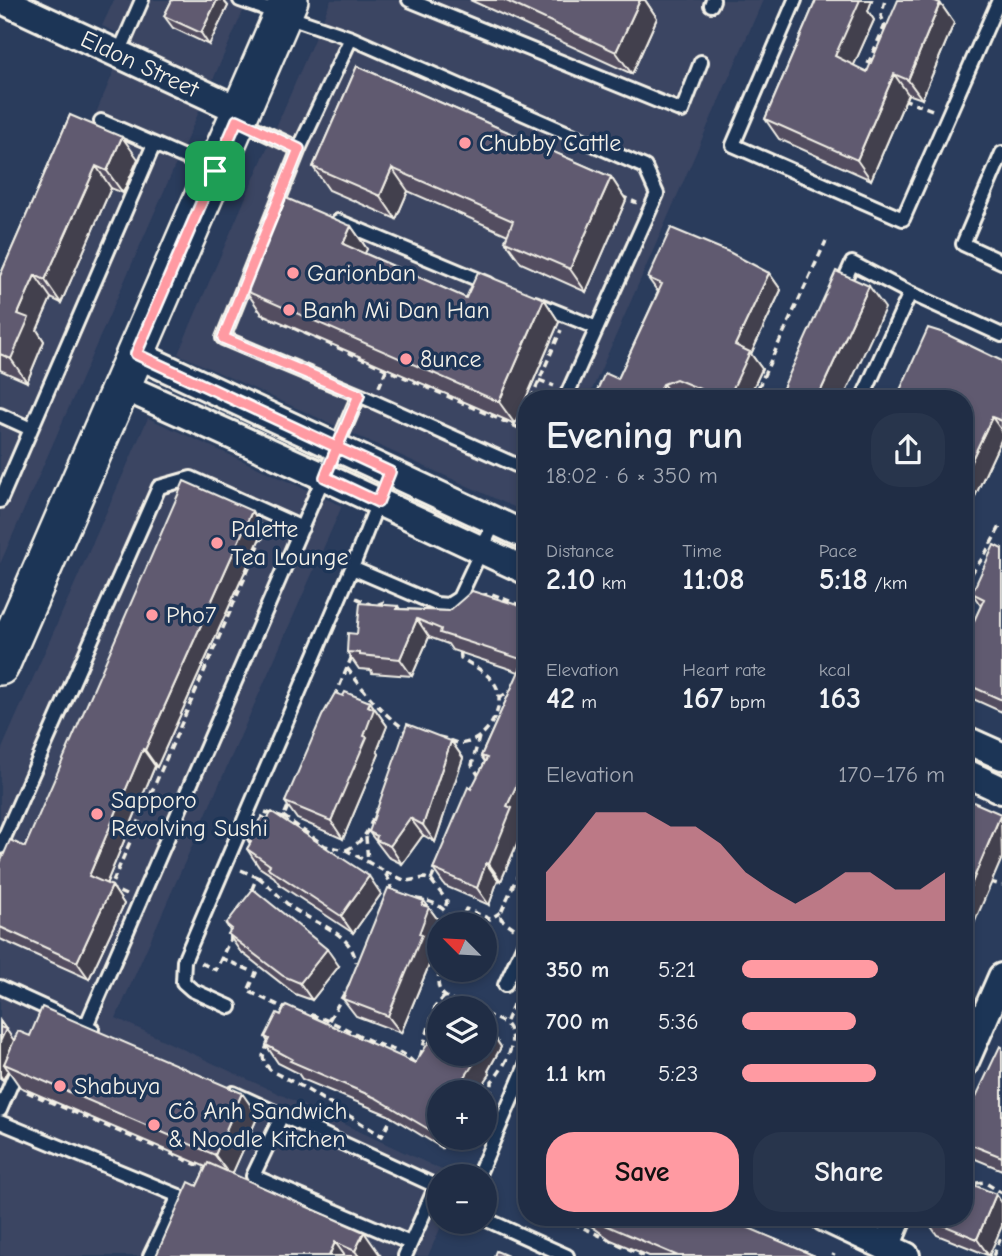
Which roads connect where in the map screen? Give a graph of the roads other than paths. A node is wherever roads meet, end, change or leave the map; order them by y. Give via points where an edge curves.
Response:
1 (142, 0) edge
2 (240, 0) edge
3 (409, 0) edge
4 (795, 0) edge
5 (999, 0) edge
6 (286, 7) edge
7 (4, 10) edge
8 (351, 38) junction
9 (118, 55) junction
10 (701, 62) dead end
11 (239, 116) junction
12 (101, 121) dead end
13 (154, 144) junction
14 (299, 149) junction
15 (1002, 153) edge
16 (215, 171) junction
17 (321, 214) edge
18 (1002, 261) edge
19 (496, 287) edge
20 (910, 293) junction
21 (521, 297) edge
22 (835, 300) edge
23 (597, 328) junction
24 (1002, 335) edge
25 (129, 370) junction
26 (569, 390) edge
27 (866, 390) edge
28 (359, 395) junction
29 (0, 415) edge
30 (31, 429) junction
31 (337, 447) junction
32 (518, 466) edge
33 (390, 472) junction
34 (325, 477) junction
35 (0, 501) edge
36 (378, 502) junction
37 (495, 521) junction
38 (302, 527) junction
39 (518, 532) edge
40 (480, 550) junction
41 (518, 567) edge
42 (352, 568) junction
43 (0, 666) edge
44 (973, 743) edge
45 (1002, 756) edge
46 (973, 776) edge
47 (1002, 790) edge
48 (0, 847) edge
49 (518, 958) edge
50 (1002, 977) edge
51 (506, 985) road end
52 (0, 987) edge
53 (230, 1007) dead end
54 (44, 1008) junction
55 (38, 1021) edge
56 (973, 1043) edge
57 (28, 1046) edge
58 (518, 1084) edge
59 (220, 1088) edge
60 (0, 1110) edge
61 (282, 1115) junction
62 (0, 1122) edge
63 (483, 1164) edge
64 (497, 1224) edge
65 (842, 1226) edge
66 (898, 1226) edge
67 (410, 1243) junction
68 (896, 1251) edge
69 (150, 1256) edge
70 (405, 1256) edge
71 (567, 1256) edge

1 - 9 lane
2 - 6 lane
3 - 10 lane via 682,111
4 - 5 lane via 733,145 903,219
6 - 8 lane
6 - 11 main road
7 - 9 street, Eldon Street
8 - 14 lane
8 - 23 lane via 645,167 657,194
9 - 11 street, Eldon Street
11 - 14 lane
11 - 16 main road
12 - 13 lane
13 - 16 lane
13 - 30 lane
14 - 28 lane via 284,199 223,338
15 - 18 lane via 963,244
16 - 25 main road
17 - 19 lane
20 - 22 lane via 852,262
20 - 24 lane
20 - 27 lane
21 - 23 lane
23 - 26 lane
25 - 31 street
25 - 34 street
25 - 43 main road
28 - 31 lane
28 - 32 lane
29 - 30 lane
30 - 35 lane
31 - 33 street
31 - 34 lane
33 - 36 lane
33 - 37 street
34 - 36 street
34 - 38 lane
36 - 40 street
36 - 42 lane
37 - 39 street
37 - 40 lane
38 - 48 lane via 191,478 159,487
38 - 54 lane via 140,901 92,1029
40 - 41 street
40 - 42 lane via 459,598 448,605
42 - 53 lane via 186,957 183,982
44 - 45 street
46 - 47 street
49 - 51 lane
50 - 56 street
52 - 54 lane
54 - 55 lane
57 - 60 lane
58 - 63 lane
59 - 61 lane
61 - 67 lane via 436,1186
61 - 67 lane via 253,1176
62 - 69 lane via 179,1196
64 - 71 lane
65 - 68 street
66 - 68 street
67 - 70 lane

